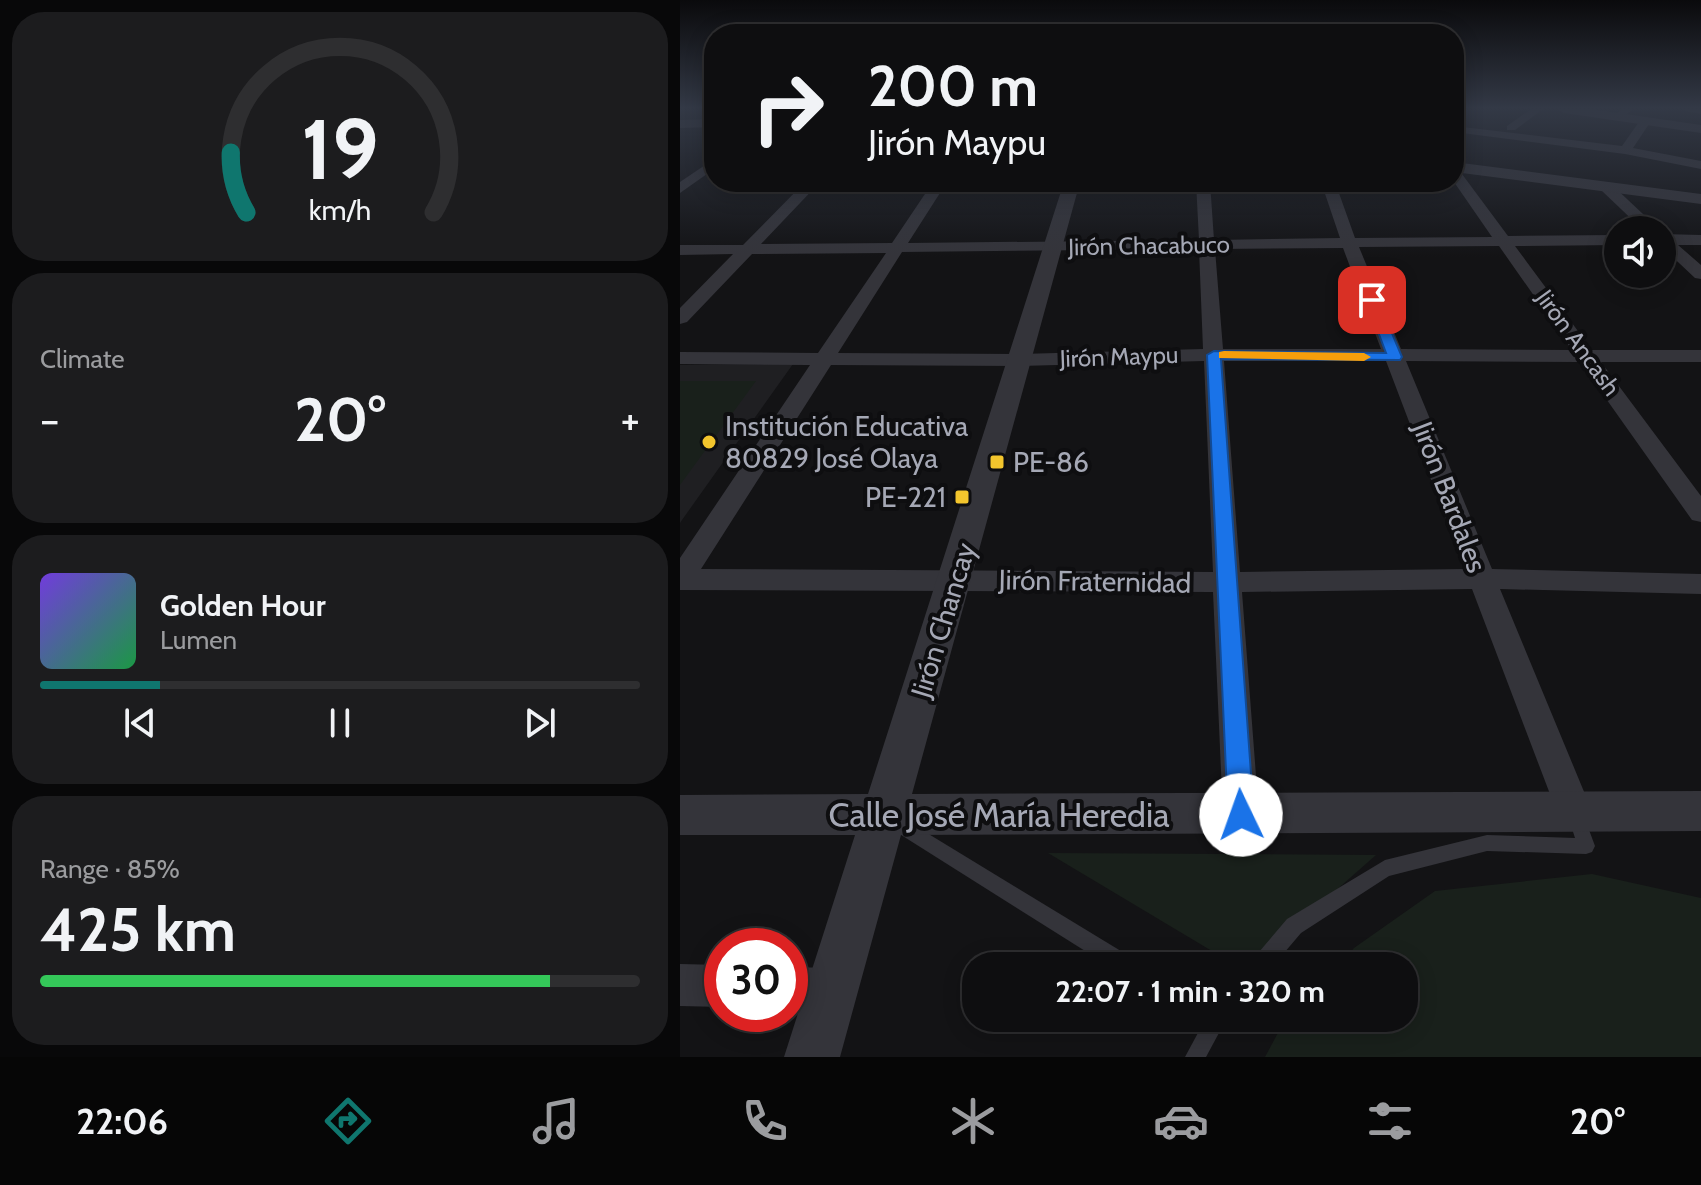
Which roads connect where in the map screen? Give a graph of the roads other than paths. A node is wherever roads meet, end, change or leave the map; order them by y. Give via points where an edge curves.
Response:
1 (1667, 158) edge
2 (1701, 165) edge
3 (1464, 171) edge
4 (680, 174) edge
5 (704, 174) edge
6 (704, 176) edge
7 (1464, 184) edge
8 (1606, 187) junction
9 (680, 189) edge
10 (803, 192) edge
11 (933, 192) edge
12 (1069, 192) edge
13 (1203, 192) edge
14 (1331, 192) edge
15 (1701, 199) edge
16 (1637, 216) edge
17 (1676, 238) edge
18 (1604, 240) edge
19 (1701, 240) edge
20 (1505, 241) junction
21 (1349, 243) junction
22 (1205, 246) junction
23 (897, 247) junction
24 (1054, 247) junction
25 (747, 249) junction
26 (680, 250) edge
27 (1676, 251) edge
28 (1701, 274) edge
29 (680, 318) edge
30 (1214, 355) junction
31 (1587, 356) junction
32 (1701, 356) edge
33 (1395, 357) junction
34 (680, 358) edge
35 (823, 360) junction
36 (1020, 360) junction
37 (1701, 514) edge
38 (680, 579) edge
39 (956, 579) junction
40 (1482, 579) junction
41 (1227, 582) junction
42 (1701, 584) edge
43 (1574, 811) junction
44 (1701, 811) edge
45 (680, 815) edge
46 (884, 815) junction
47 (1241, 815) junction
48 (1104, 952) edge
49 (1272, 952) edge
50 (680, 985) edge
51 (704, 986) edge
52 (808, 988) edge
53 (831, 989) junction
54 (1208, 1032) edge
55 (812, 1057) edge
56 (1195, 1057) edge

1 - 2 street
3 - 8 street
4 - 5 street
6 - 9 street
7 - 20 street, Jirón Ancash
8 - 15 street
8 - 16 street
10 - 25 street
11 - 23 street
12 - 24 street, Jirón Chancay
13 - 22 street
14 - 21 street, Jirón Bardales
17 - 19 street
18 - 20 street, Jirón Chacabuco
20 - 21 street, Jirón Chacabuco
20 - 31 street, Jirón Ancash
21 - 22 street, Jirón Chacabuco
21 - 33 street, Jirón Bardales
22 - 24 street, Jirón Chacabuco
22 - 30 street
23 - 24 street, Jirón Chacabuco
23 - 25 street, Jirón Chacabuco
23 - 35 street
24 - 36 street, Jirón Chancay
25 - 26 street, Jirón Chacabuco
25 - 29 street
27 - 28 street
30 - 33 street, Jirón Maypu
30 - 36 street, Jirón Maypu
30 - 41 street
31 - 32 street, Jirón Maypu
31 - 33 street, Jirón Maypu
31 - 37 street, Jirón Ancash
33 - 40 street, Jirón Bardales
34 - 35 street, Jirón Maypu
35 - 36 street, Jirón Maypu
35 - 38 street
36 - 39 street, Jirón Chancay
38 - 39 street, Jirón Fraternidad
39 - 41 street, Jirón Fraternidad
39 - 46 street, Jirón Chancay
40 - 41 street, Jirón Fraternidad
40 - 42 street, Jirón Fraternidad
40 - 43 street, Jirón Bardales
41 - 47 street
43 - 44 street, Calle José María Heredia
43 - 47 street, Calle José María Heredia
43 - 49 lane via 1586,846 1487,843 1385,868 1294,926
45 - 46 street, Calle José María Heredia
46 - 47 street, Calle José María Heredia
46 - 48 lane
46 - 53 street, Jirón Chancay
50 - 51 street
52 - 53 street
53 - 55 street, Jirón Chancay
54 - 56 lane

